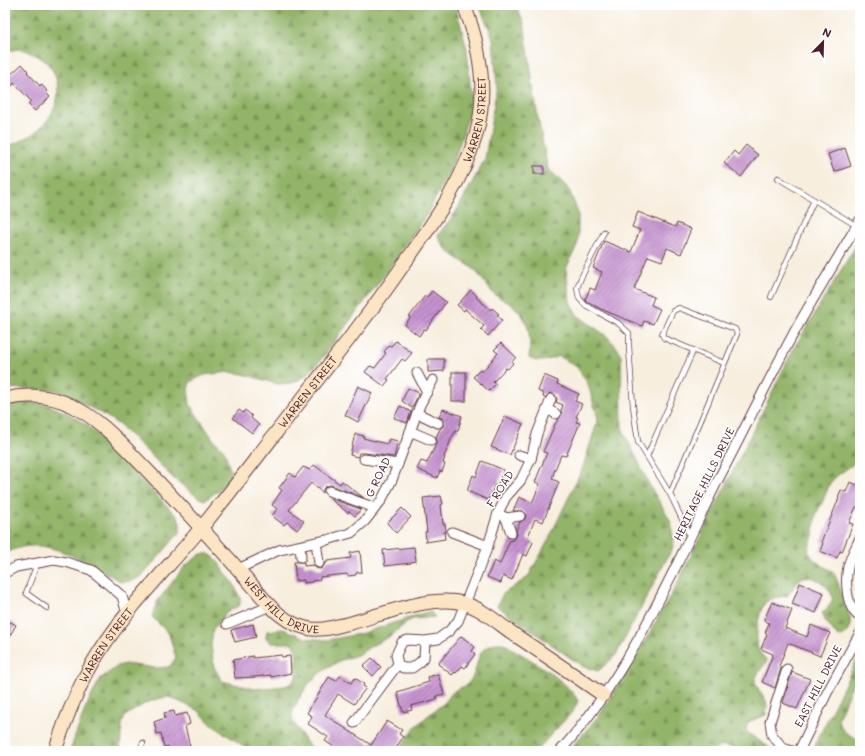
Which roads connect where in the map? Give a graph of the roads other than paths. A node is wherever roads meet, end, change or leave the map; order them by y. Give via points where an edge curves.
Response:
1 (464, 5) edge
2 (778, 178) dead end
3 (814, 200) junction
4 (858, 223) edge
5 (604, 232) dead end
6 (771, 297) dead end
7 (693, 351) junction
8 (724, 363) junction
9 (417, 373) dead end
10 (433, 380) dead end
11 (427, 392) junction
12 (5, 399) edge
13 (551, 399) dead end
14 (547, 409) junction
15 (417, 413) junction
16 (556, 414) dead end
17 (438, 423) dead end
18 (410, 431) junction
19 (431, 440) dead end
20 (519, 455) dead end
21 (647, 456) junction
22 (364, 459) dead end
23 (531, 459) junction
24 (398, 464) junction
25 (329, 491) dead end
26 (670, 494) junction
27 (375, 508) junction
28 (502, 516) junction
29 (520, 516) dead end
30 (201, 528) junction
31 (452, 532) dead end
32 (511, 533) dead end
33 (691, 537) junction
34 (860, 538) edge
35 (316, 542) junction
36 (300, 546) junction
37 (488, 546) junction
38 (301, 557) dead end
39 (319, 563) dead end
40 (36, 564) junction
41 (238, 569) junction
42 (5, 573) edge
43 (465, 604) junction
44 (270, 606) junction
45 (47, 608) dead end
46 (127, 614) junction
47 (860, 617) edge
48 (227, 624) dead end
49 (860, 633) edge
50 (425, 641) junction
51 (398, 664) junction
52 (787, 669) dead end
53 (603, 695) junction
54 (354, 723) dead end
55 (143, 743) dead end
56 (55, 751) edge
57 (140, 751) edge
58 (560, 751) edge
59 (792, 751) edge
60 (799, 751) edge

1 - 30 street, WARREN STREET via 479,55 482,96 476,135 459,176 434,220 389,286
2 - 3 lane
3 - 4 lane
3 - 6 lane
4 - 33 street, HERITAGE HILLS DRIVE via 791,339
5 - 21 lane via 577,288 584,305 618,322 629,334 638,442
7 - 8 lane
7 - 8 lane via 664,338 662,334 673,311 679,308 735,329 737,334
7 - 21 lane
8 - 26 lane
9 - 11 street
10 - 11 street, G ROAD
11 - 15 street, G ROAD
12 - 30 street, WEST HILL DRIVE via 31,396 51,398 85,413 114,437
13 - 14 street, F ROAD
14 - 16 street
14 - 23 street, F ROAD via 533,432
15 - 17 street
15 - 18 street, G ROAD
18 - 19 street
18 - 24 street, G ROAD
20 - 23 street
21 - 26 lane
22 - 24 street
23 - 28 street, F ROAD via 522,480 506,497
24 - 27 street, G ROAD via 392,480
25 - 27 street
26 - 33 lane
27 - 35 street, G ROAD via 351,533
28 - 29 street
28 - 32 street
28 - 37 street, F ROAD
30 - 41 street, WEST HILL DRIVE
30 - 46 street, WARREN STREET
31 - 37 street
33 - 53 street, HERITAGE HILLS DRIVE via 644,628
34 - 47 street via 848,567 846,586 849,602
35 - 36 street, G ROAD
35 - 39 street
36 - 38 street
36 - 41 street, G ROAD via 279,550
37 - 43 street, F ROAD via 484,567
40 - 42 street via 16,567
40 - 45 lane via 26,593
40 - 46 street via 54,560 91,570 122,596
41 - 44 street, WEST HILL DRIVE
43 - 44 street, WEST HILL DRIVE via 436,601 419,604 318,630 292,622
43 - 50 street, F ROAD via 458,621 449,631 438,639
43 - 53 street, WEST HILL DRIVE via 487,615
44 - 48 street
46 - 56 street, WARREN STREET via 84,678
49 - 60 street, EAST HILL DRIVE
50 - 51 street via 402,642 396,655
50 - 51 street via 424,658 419,664 412,668 403,668
51 - 54 street
52 - 59 street via 770,722 772,735 784,748
53 - 58 street, HERITAGE HILLS DRIVE
55 - 57 lane

